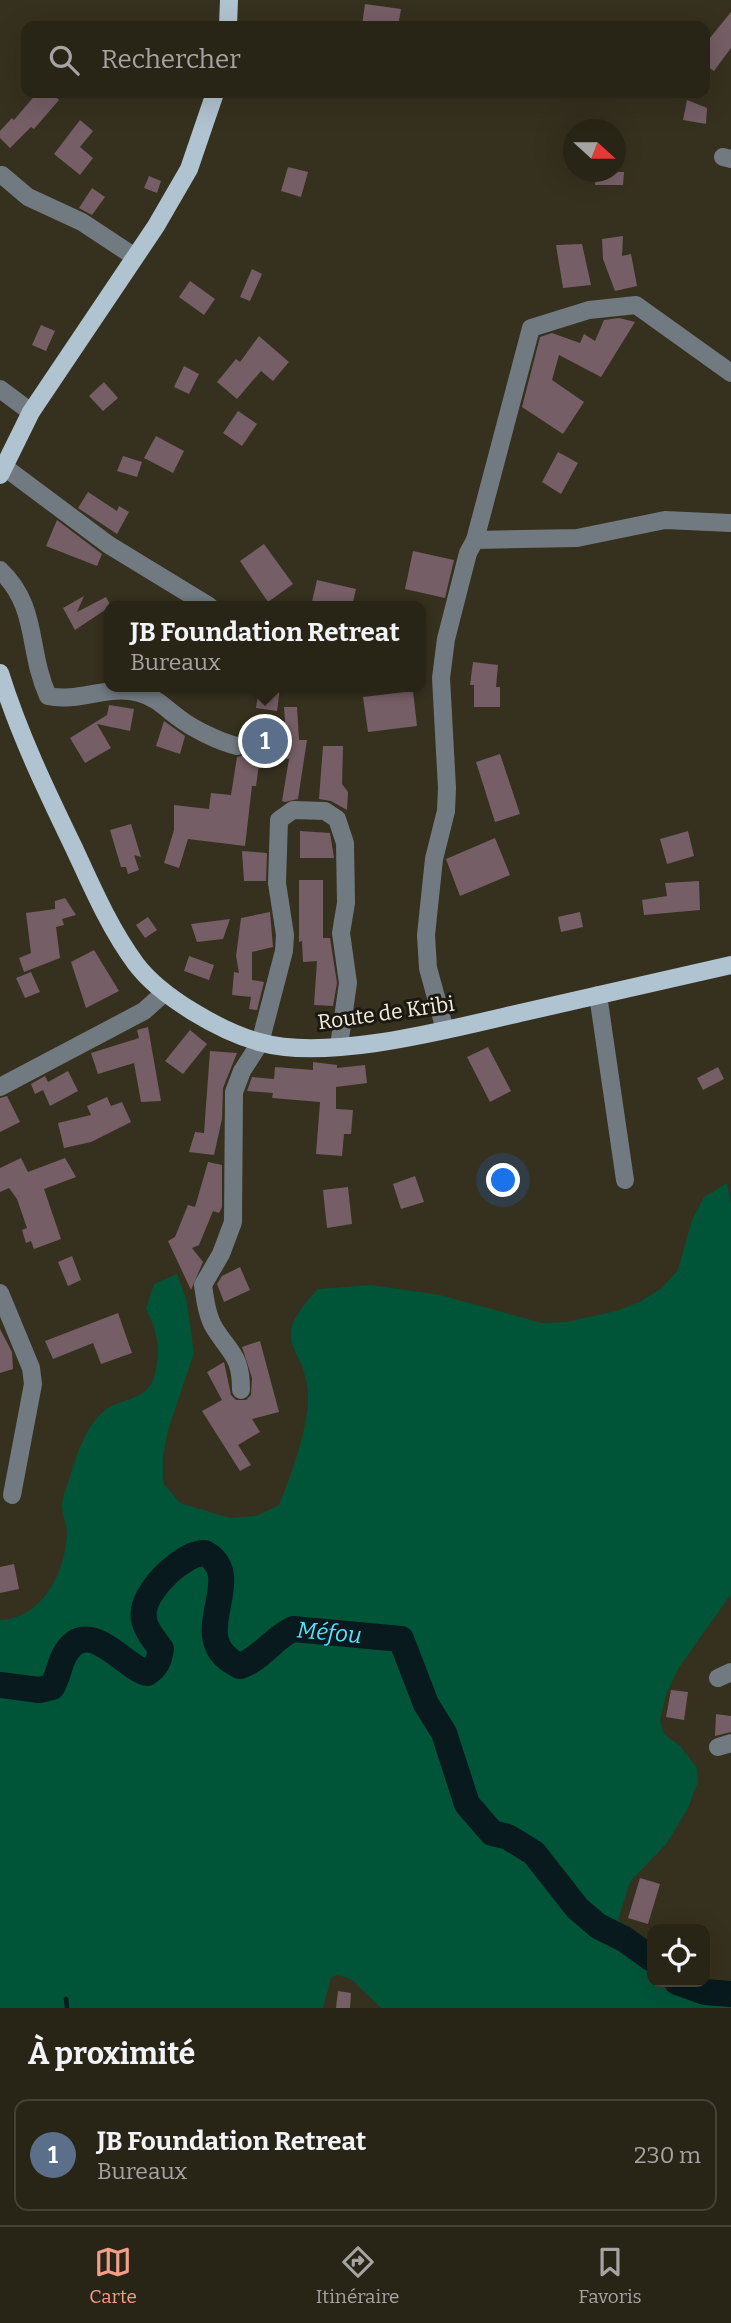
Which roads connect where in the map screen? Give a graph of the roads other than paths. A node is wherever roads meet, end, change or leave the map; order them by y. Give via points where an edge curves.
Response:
1 (229, 0) edge
2 (228, 21) edge
3 (213, 98) edge
4 (2, 175) dead end
5 (135, 257) junction
6 (731, 373) edge
7 (0, 389) edge
8 (31, 412) junction
9 (2, 471) edge
10 (731, 523) edge
11 (475, 540) junction
12 (0, 570) edge
13 (201, 601) edge
14 (0, 673) edge
15 (111, 692) edge
16 (136, 692) edge
17 (237, 746) dead end
18 (731, 965) edge
19 (164, 993) junction
20 (598, 995) junction
21 (445, 1030) junction
22 (260, 1043) junction
23 (339, 1046) junction
24 (1, 1085) edge
25 (625, 1180) dead end
26 (0, 1293) edge
27 (241, 1390) dead end
28 (12, 1495) dead end

1 - 2 main road
3 - 5 main road via 189,169
4 - 5 street via 28,197 82,222
5 - 8 main road
6 - 11 street via 636,305 589,310 531,328
7 - 8 street
8 - 9 main road
9 - 13 street
10 - 11 street via 665,520 577,538
11 - 21 street via 446,639 441,678 446,811 434,859 426,935 428,968
12 - 15 street via 17,586 26,607 40,679 48,696 63,700
14 - 19 main road, Route de Kribi via 15,721 106,916 137,965
16 - 17 street
18 - 20 main road, Route de Kribi
19 - 22 main road, Route de Kribi
19 - 24 street via 144,1011
20 - 21 main road, Route de Kribi
20 - 25 street
21 - 23 main road, Route de Kribi
22 - 23 main road, Route de Kribi
22 - 23 street via 284,951 277,883 279,820 293,810 325,811 337,819 345,843 346,903 341,933 348,983
22 - 27 street via 234,1091 233,1222 203,1285 215,1329 237,1360
26 - 28 street via 31,1368 33,1384

